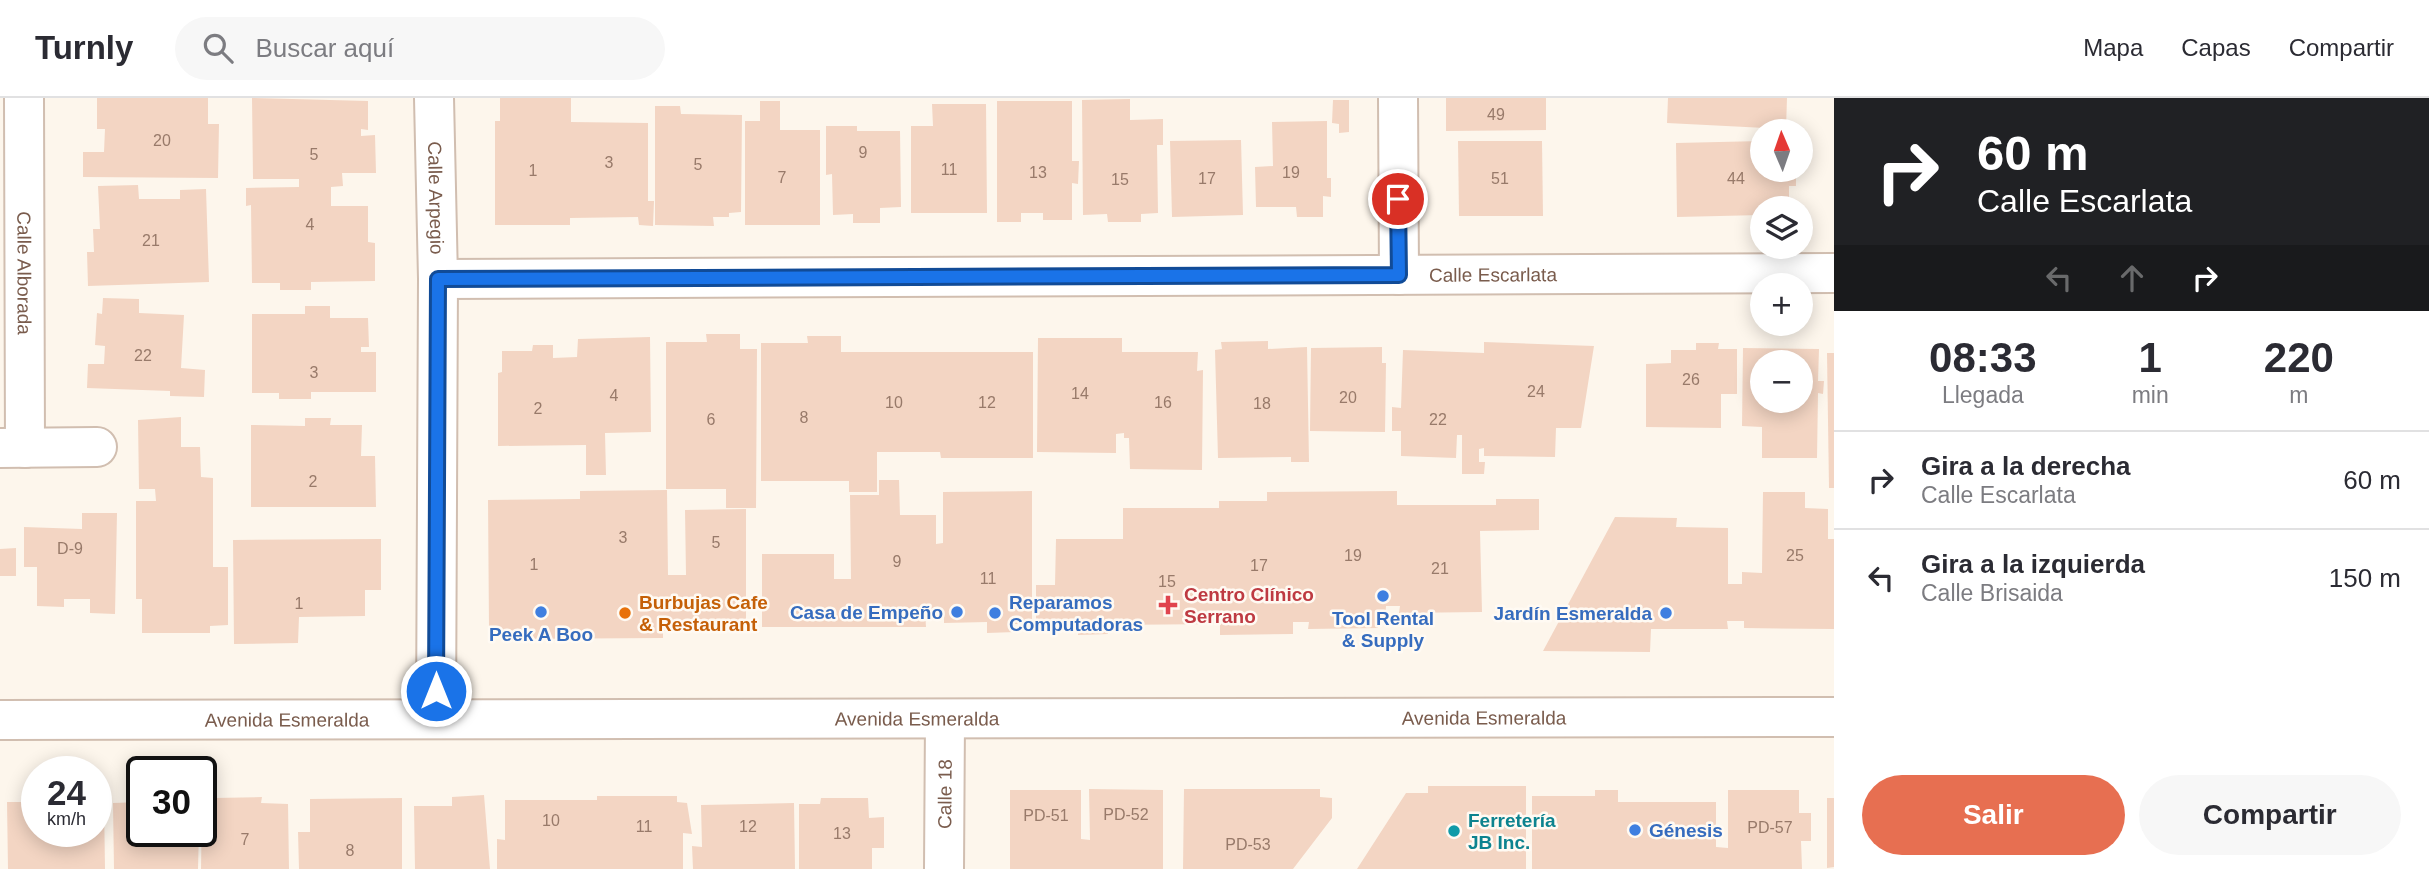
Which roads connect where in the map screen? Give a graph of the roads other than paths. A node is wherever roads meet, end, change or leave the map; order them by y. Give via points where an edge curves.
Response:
1 (24, 98) edge
2 (434, 98) edge
3 (1398, 98) edge
4 (1834, 273) edge
5 (1399, 275) junction
6 (438, 279) junction
7 (97, 447) dead end
8 (12, 448) edge
9 (1834, 717) edge
10 (436, 719) junction
11 (0, 720) edge
12 (945, 720) junction
13 (944, 869) edge

1 - 8 street, Calle Alborada
2 - 6 street, Calle Arpegio
3 - 5 street
4 - 5 street, Calle Escarlata
5 - 6 street, Calle Escarlata
6 - 10 street, Calle Arpegio
7 - 8 street
9 - 12 street, Avenida Esmeralda
10 - 11 street, Avenida Esmeralda
10 - 12 street, Avenida Esmeralda
12 - 13 street, Calle 18

